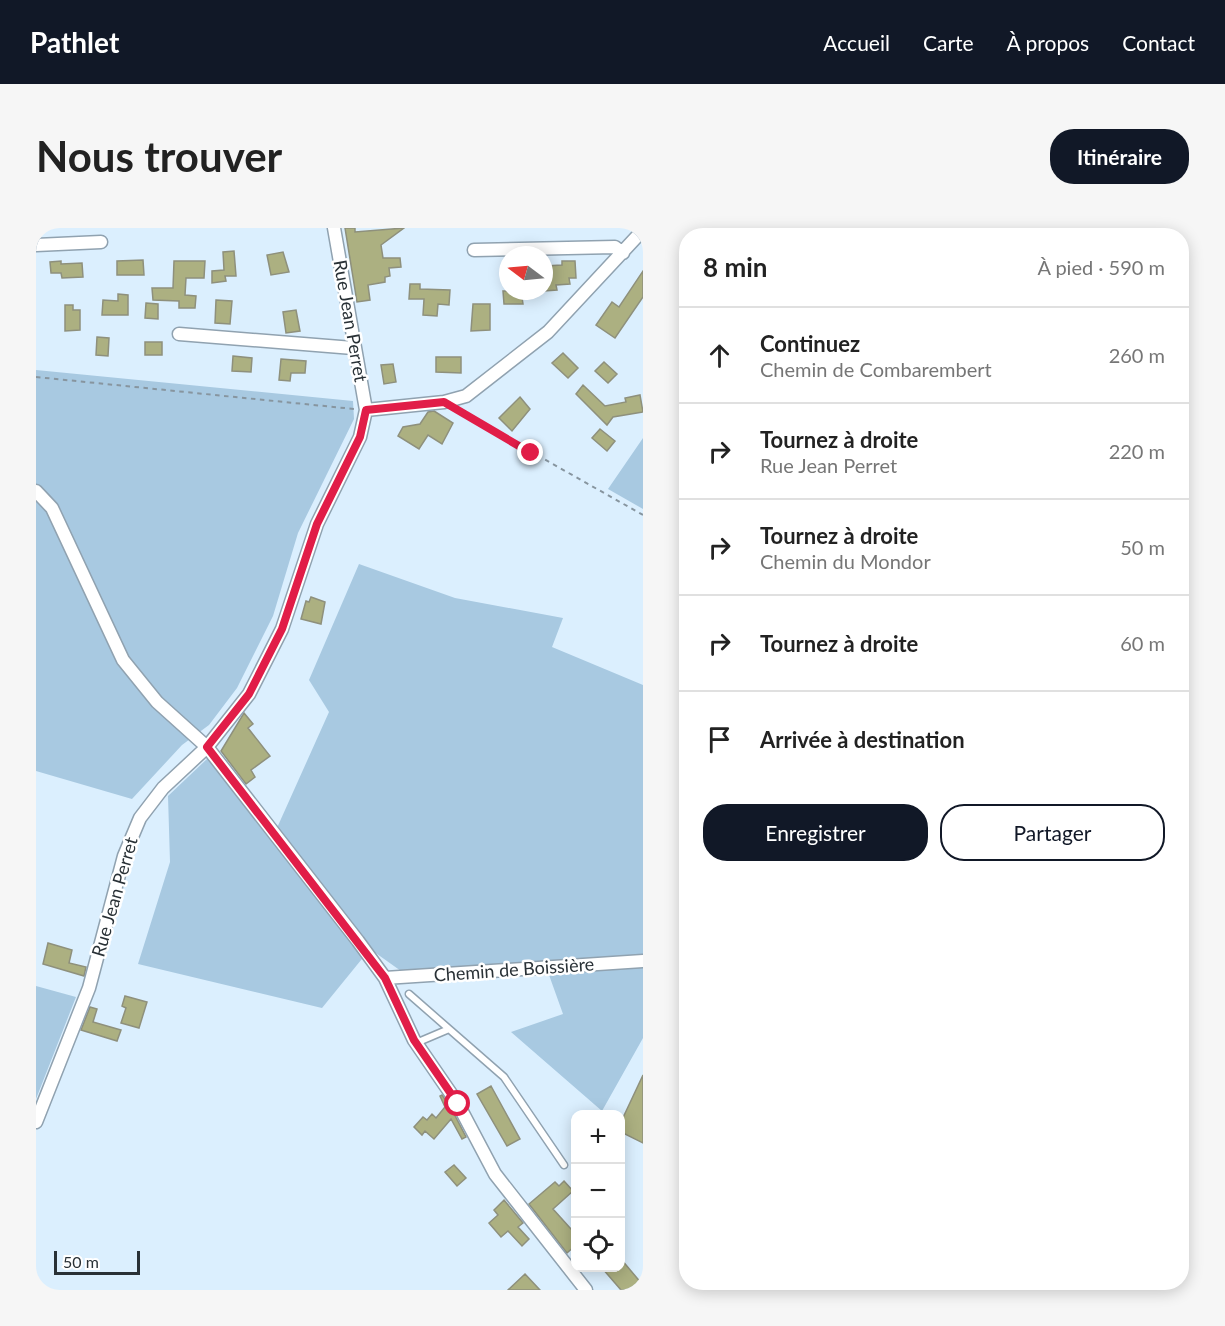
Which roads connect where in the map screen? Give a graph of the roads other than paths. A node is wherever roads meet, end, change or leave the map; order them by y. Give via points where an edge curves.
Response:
1 (333, 228) edge
2 (643, 230) edge
3 (101, 242) dead end
4 (36, 245) edge
5 (474, 250) dead end
6 (623, 253) junction
7 (179, 334) dead end
8 (353, 348) junction
9 (366, 410) junction
10 (36, 491) edge
11 (207, 747) junction
12 (643, 961) edge
13 (385, 978) junction
14 (409, 994) dead end
15 (448, 1029) junction
16 (416, 1043) junction
17 (36, 1122) edge
18 (564, 1165) dead end
19 (586, 1290) edge

1 - 8 street, Rue Jean Perret
2 - 6 street
3 - 4 street
5 - 6 street via 615,247
6 - 9 street via 548,332 466,396
7 - 8 street
8 - 9 street, Rue Jean Perret
9 - 11 street, Rue Jean Perret via 360,437 317,524 282,629 249,694
10 - 11 street via 52,508 123,660 157,702
11 - 13 street
11 - 17 street, Rue Jean Perret via 163,788 140,818 124,856 89,988
12 - 13 street, Chemin de Boissière
13 - 16 street
14 - 15 lane
15 - 16 lane
15 - 18 lane via 504,1077
16 - 19 street via 458,1104 495,1174

